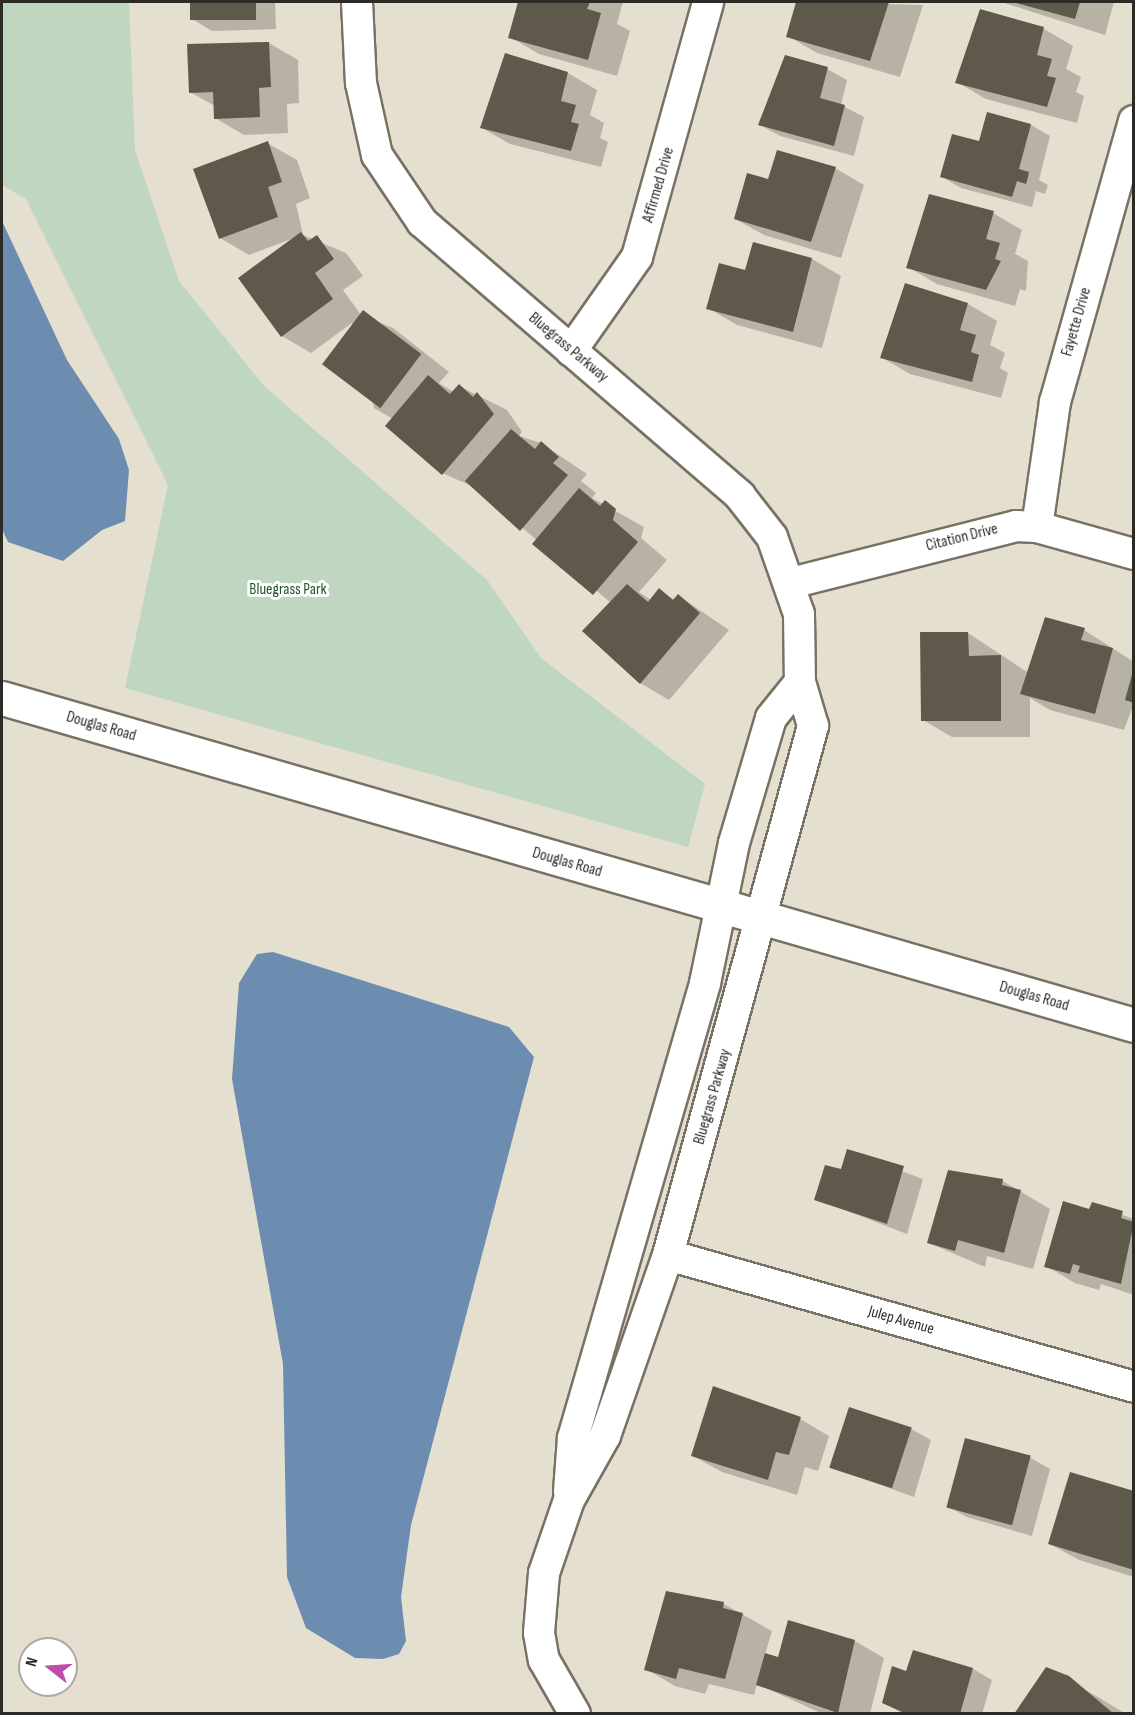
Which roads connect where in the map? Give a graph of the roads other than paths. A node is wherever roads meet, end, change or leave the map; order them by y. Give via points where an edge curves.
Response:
1 (357, 2) edge
2 (708, 2) edge
3 (1134, 121) edge
4 (571, 351) junction
5 (1037, 526) junction
6 (1134, 554) edge
7 (792, 583) junction
8 (800, 682) junction
9 (2, 698) edge
10 (720, 907) junction
11 (763, 919) junction
12 (1134, 1025) edge
13 (668, 1255) junction
14 (1134, 1387) edge
15 (569, 1500) junction
16 (575, 1713) edge

1 - 4 street, Bluegrass Parkway via 361,83 377,155 422,222
2 - 4 street, Affirmed Drive via 638,257
3 - 5 street, Fayette Drive via 1055,402
4 - 7 street, Bluegrass Parkway via 740,496 771,537
5 - 6 street, Citation Drive
5 - 7 street, Citation Drive via 999,528
7 - 8 street, Bluegrass Parkway via 799,614
8 - 10 street, Bluegrass Parkway via 771,718
8 - 11 street, Bluegrass Parkway via 813,726
9 - 10 street, Douglas Road
10 - 11 street, Douglas Road
10 - 15 street, Bluegrass Parkway via 705,983 573,1438
11 - 12 street, Douglas Road
11 - 13 street, Bluegrass Parkway
13 - 14 street, Julep Avenue
13 - 15 street, Bluegrass Parkway via 605,1436
15 - 16 street, Bluegrass Parkway via 544,1573 539,1633 555,1687

